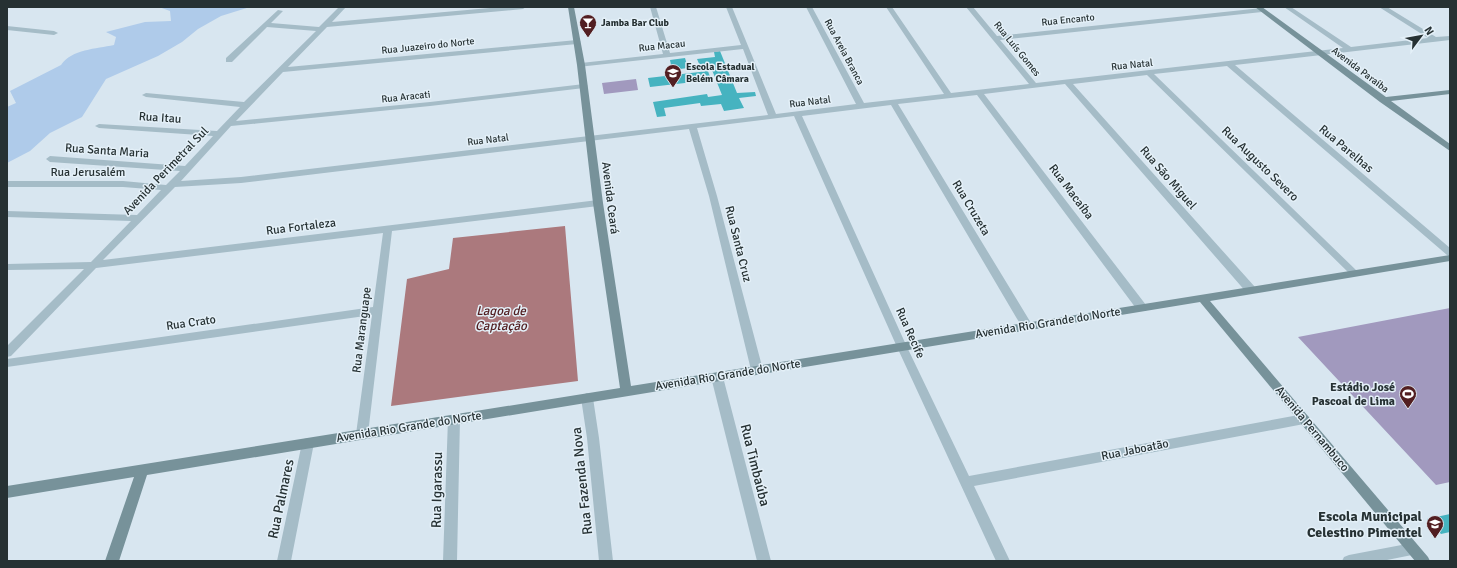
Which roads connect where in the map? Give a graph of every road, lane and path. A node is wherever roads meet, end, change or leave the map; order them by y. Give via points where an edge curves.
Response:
1 (343, 7) edge
2 (523, 7) edge
3 (571, 7) edge
4 (653, 7) edge
5 (728, 7) edge
6 (809, 7) edge
7 (889, 7) edge
8 (969, 7) edge
9 (1287, 7) edge
10 (1382, 7) edge
11 (1260, 9) edge
12 (280, 11) dead end
13 (266, 25) junction
14 (323, 27) junction
15 (7, 28) edge
16 (54, 33) dead end
17 (996, 38) junction
18 (1450, 38) edge
19 (1435, 40) junction
20 (577, 42) junction
21 (745, 47) junction
22 (1350, 50) junction
23 (1320, 53) junction
24 (667, 56) junction
25 (229, 60) dead end
26 (1228, 63) junction
27 (581, 65) junction
28 (281, 70) junction
29 (1149, 73) junction
30 (1067, 82) junction
31 (1034, 85) junction
32 (584, 86) junction
33 (979, 92) junction
34 (1450, 92) edge
35 (146, 95) dead end
36 (949, 95) junction
37 (1383, 100) junction
38 (893, 102) junction
39 (246, 105) junction
40 (862, 106) junction
41 (797, 114) junction
42 (773, 116) junction
43 (229, 124) junction
44 (99, 126) dead end
45 (692, 126) junction
46 (219, 134) junction
47 (591, 138) junction
48 (1450, 148) edge
49 (50, 159) dead end
50 (187, 169) junction
51 (7, 184) edge
52 (170, 186) junction
53 (598, 202) junction
54 (7, 214) edge
55 (138, 218) junction
56 (388, 229) junction
57 (1450, 253) edge
58 (1450, 258) edge
59 (93, 265) junction
60 (7, 267) edge
61 (1354, 273) junction
62 (1251, 290) junction
63 (1202, 298) junction
64 (1142, 308) junction
65 (378, 310) junction
66 (1027, 326) junction
67 (902, 347) junction
68 (7, 353) edge
69 (7, 363) edge
70 (757, 370) junction
71 (717, 377) junction
72 (626, 391) junction
73 (587, 398) junction
74 (454, 419) junction
75 (1304, 419) junction
76 (362, 434) junction
77 (308, 443) junction
78 (142, 470) junction
79 (966, 482) junction
80 (7, 492) edge
81 (1412, 549) junction
82 (112, 561) edge
83 (284, 561) edge
84 (450, 561) edge
85 (606, 561) edge
86 (764, 561) edge
87 (1003, 561) edge
88 (1349, 561) edge
89 (1422, 561) edge

1 - 14 street, Avenida Perimetral Sul
2 - 14 street
3 - 20 main road, Avenida Ceará
4 - 24 street
5 - 21 street
6 - 40 street, Rua Areia Branca
7 - 36 street
8 - 17 street, Rua Luís Gomes
9 - 22 street, Avenida Paraíba
10 - 19 street
11 - 17 street, Rua Encanto
11 - 23 main road, Avenida Paraíba
12 - 13 street
13 - 14 street
13 - 25 street
14 - 28 street, Avenida Perimetral Sul
15 - 16 street
17 - 31 street, Rua Luís Gomes
18 - 19 street, Rua Natal
19 - 22 street, Rua Natal
20 - 27 main road, Avenida Ceará
20 - 28 street, Rua Juazeiro do Norte
21 - 24 street, Rua Macau
21 - 42 street
22 - 23 street, Rua Natal
23 - 26 street, Rua Natal
23 - 37 main road, Avenida Paraíba
24 - 27 street, Rua Macau
26 - 29 street, Rua Natal
26 - 57 street, Rua Parelhas
27 - 32 main road, Avenida Ceará
28 - 39 street, Avenida Perimetral Sul
29 - 30 street, Rua Natal
29 - 61 street, Rua Augusto Severo
30 - 31 street, Rua Natal
30 - 62 street, Rua São Miguel
31 - 33 street, Rua Natal
32 - 43 street, Rua Aracati
32 - 47 main road, Avenida Ceará
33 - 36 street, Rua Natal
33 - 64 street, Rua Macaíba
34 - 37 main road
35 - 39 street
36 - 38 street, Rua Natal
37 - 48 main road, Avenida Paraíba
38 - 40 street, Rua Natal
38 - 66 street, Rua Cruzeta
39 - 43 street, Avenida Perimetral Sul
40 - 41 street, Rua Natal
41 - 42 street, Rua Natal
41 - 67 street, Rua Recife
42 - 45 street, Rua Natal
43 - 46 street, Avenida Perimetral Sul
44 - 46 street, Rua Itau
45 - 47 street, Rua Natal
45 - 70 street, Rua Santa Cruz via 713,196
46 - 50 street, Avenida Perimetral Sul
47 - 52 street, Rua Natal via 241,180
47 - 53 main road, Avenida Ceará
49 - 50 street, Rua Santa Maria
50 - 52 street, Avenida Perimetral Sul
51 - 52 street, Rua Jerusalém
52 - 55 street, Avenida Perimetral Sul
53 - 56 street, Rua Fortaleza
53 - 72 main road, Avenida Ceará
54 - 55 street
55 - 59 street, Avenida Perimetral Sul
56 - 59 street, Rua Fortaleza
56 - 65 street, Rua Maranguape
58 - 61 main road, Avenida Rio Grande do Norte
59 - 60 street, Rua Fortaleza
59 - 68 street, Avenida Perimetral Sul
61 - 62 main road, Avenida Rio Grande do Norte
62 - 63 main road, Avenida Rio Grande do Norte
63 - 64 main road, Avenida Rio Grande do Norte
63 - 75 main road, Avenida Pernambuco
64 - 66 main road, Avenida Rio Grande do Norte
65 - 69 street, Rua Crato
65 - 76 street, Rua Maranguape
66 - 67 main road, Avenida Rio Grande do Norte
67 - 70 main road, Avenida Rio Grande do Norte
67 - 79 street, Rua Recife
70 - 71 main road, Avenida Rio Grande do Norte
71 - 72 main road, Avenida Rio Grande do Norte
71 - 86 street, Rua Timbaúba
72 - 73 main road, Avenida Rio Grande do Norte
73 - 74 main road, Avenida Rio Grande do Norte
73 - 85 street, Rua Fazenda Nova
74 - 76 main road, Avenida Rio Grande do Norte
74 - 84 street, Rua Igarassu
75 - 79 street, Rua Jaboatão
75 - 81 main road, Avenida Pernambuco
76 - 77 main road, Avenida Rio Grande do Norte
77 - 78 main road, Avenida Rio Grande do Norte
77 - 83 street, Rua Palmares
78 - 80 main road, Avenida Rio Grande do Norte
78 - 82 main road
79 - 87 street, Rua Recife
81 - 88 street
81 - 89 main road, Avenida Pernambuco

